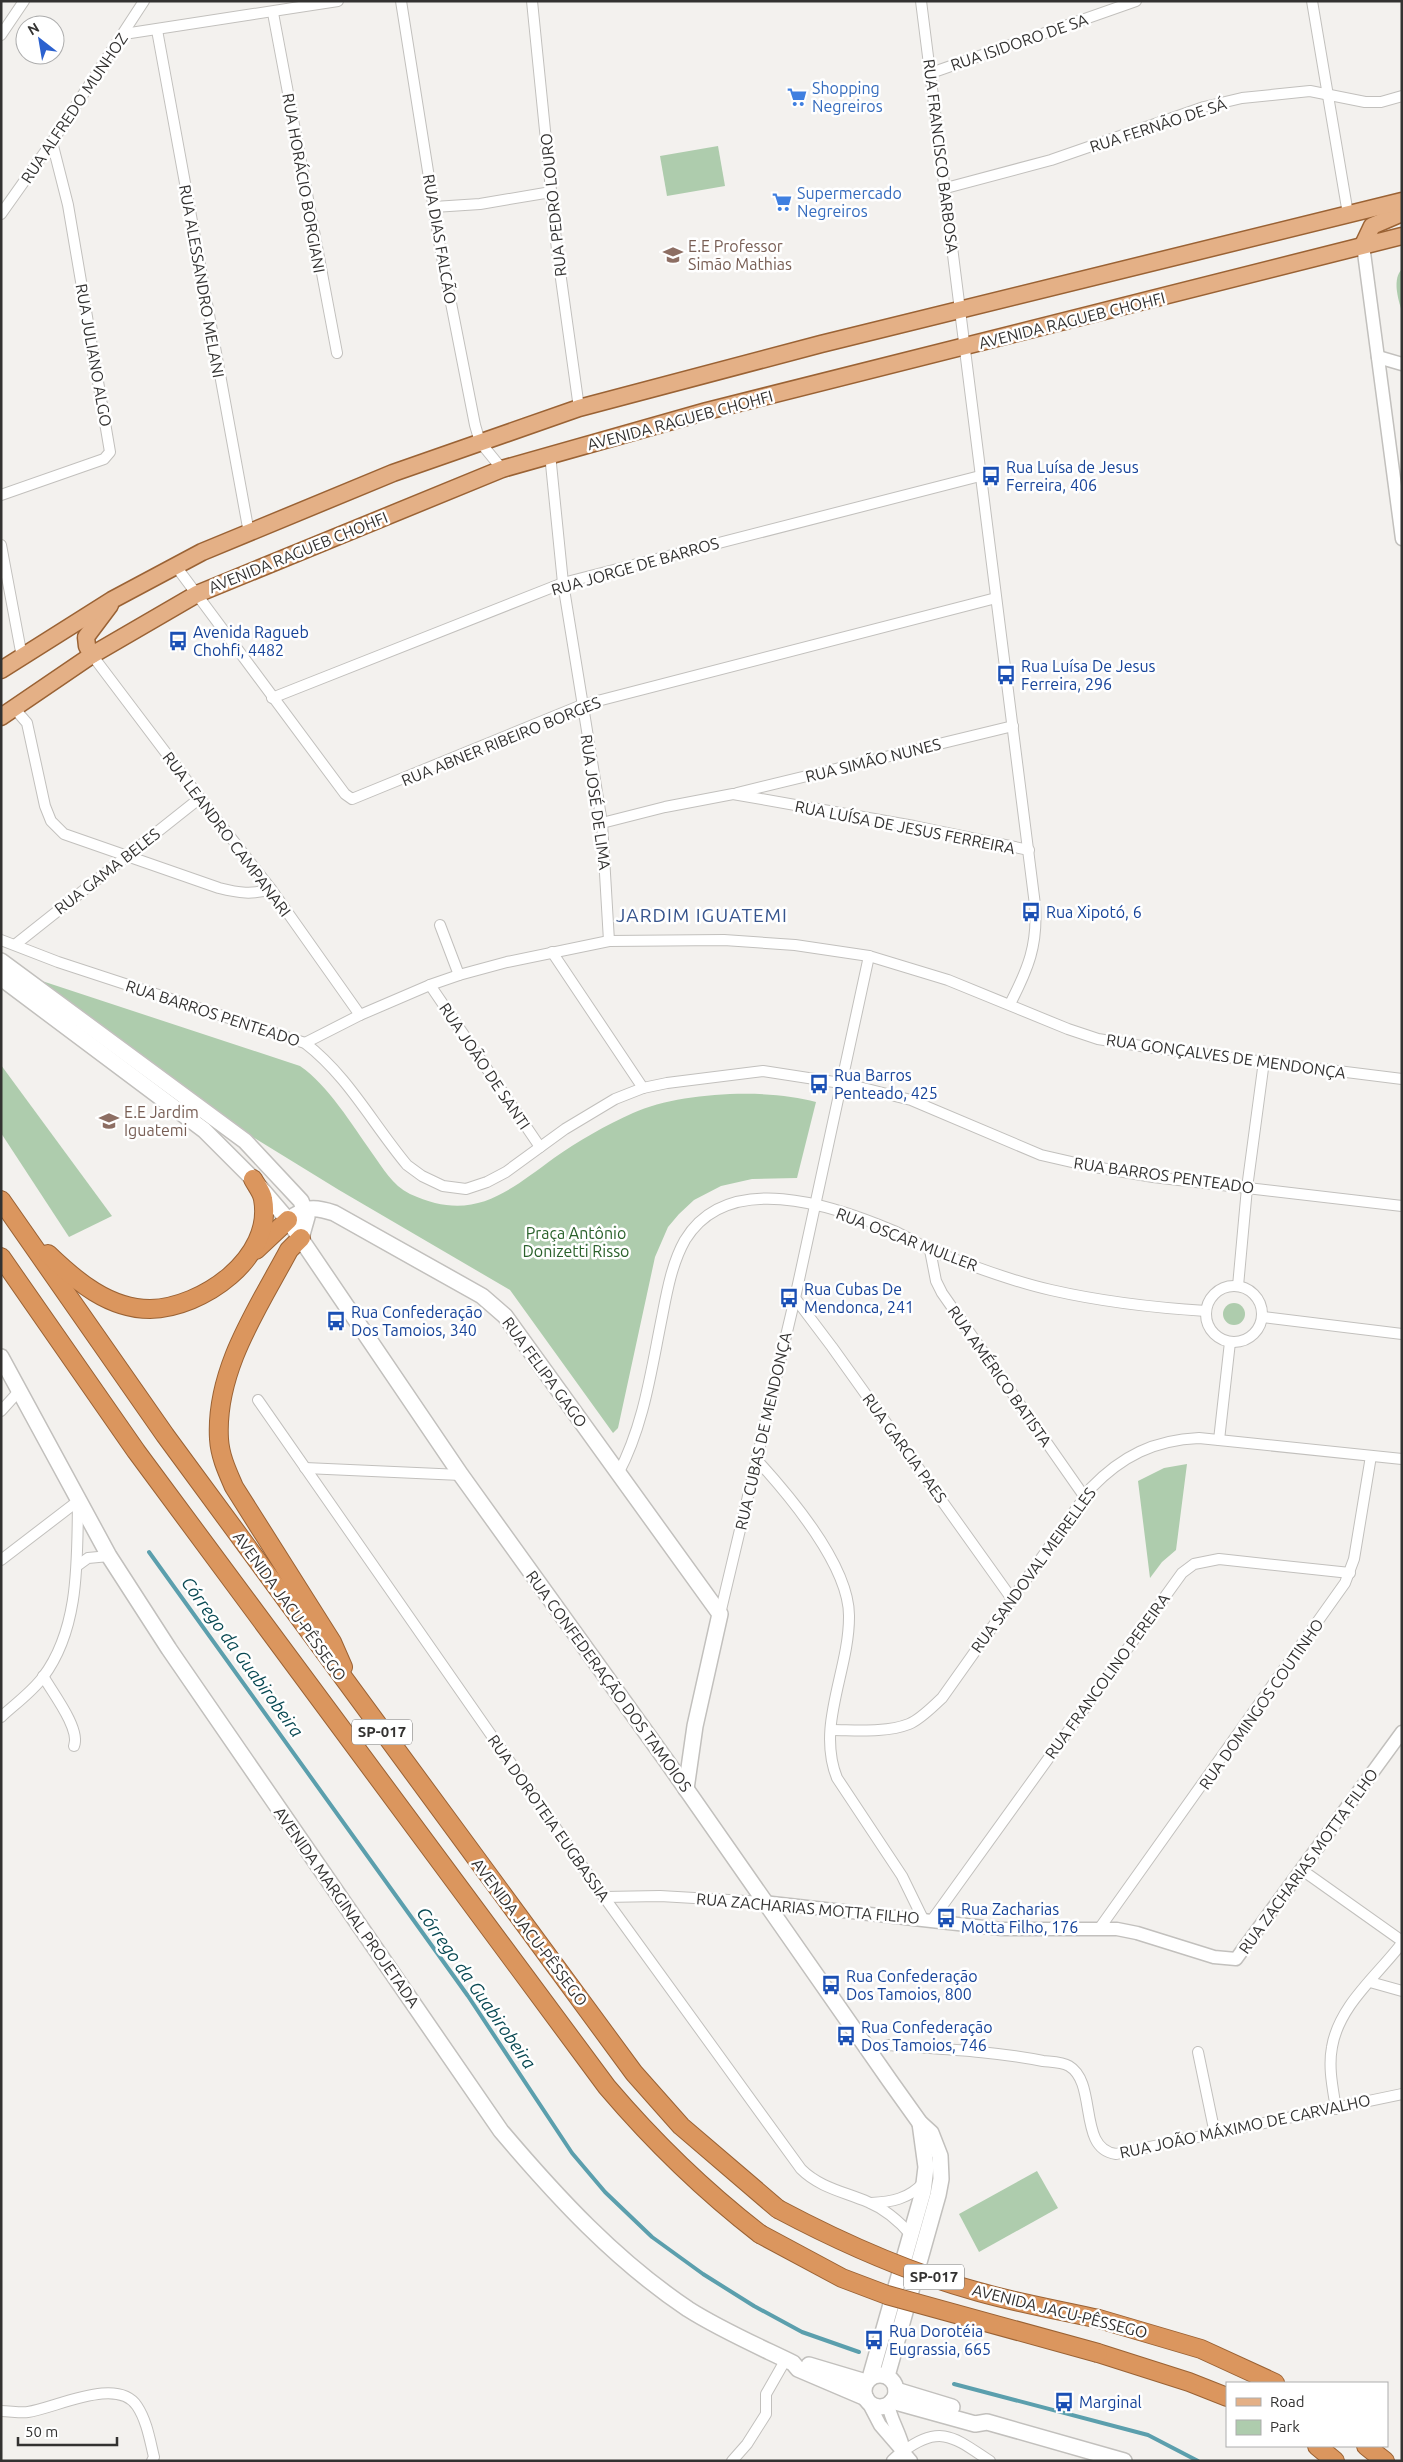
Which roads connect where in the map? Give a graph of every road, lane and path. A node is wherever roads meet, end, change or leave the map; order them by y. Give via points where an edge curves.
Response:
1 (24, 1) edge
2 (144, 1) edge
3 (338, 1) edge
4 (401, 1) edge
5 (532, 1) edge
6 (921, 1) edge
7 (1136, 1) edge
8 (1312, 1) edge
9 (273, 13) junction
10 (157, 30) junction
11 (124, 34) junction
12 (1, 35) edge
13 (931, 73) junction
14 (1327, 93) junction
15 (1402, 96) edge
16 (52, 142) junction
17 (946, 188) junction
18 (551, 192) junction
19 (1402, 201) edge
20 (434, 207) junction
21 (1, 214) edge
22 (1348, 214) junction
23 (1402, 214) edge
24 (1402, 236) edge
25 (1362, 245) junction
26 (959, 310) junction
27 (965, 348) junction
28 (337, 353) dead end
29 (1378, 356) junction
30 (1402, 364) edge
31 (579, 408) junction
32 (480, 442) junction
33 (550, 454) junction
34 (502, 468) junction
35 (980, 476) junction
36 (1, 496) edge
37 (249, 532) junction
38 (1402, 539) edge
39 (1, 545) edge
40 (175, 565) junction
41 (563, 583) junction
42 (197, 594) junction
43 (996, 598) junction
44 (112, 600) junction
45 (92, 655) junction
46 (22, 656) junction
47 (1, 670) edge
48 (272, 698) junction
49 (582, 705) junction
50 (8, 712) edge
51 (1013, 726) junction
52 (733, 794) junction
53 (200, 798) junction
54 (602, 823) junction
55 (1029, 850) junction
56 (125, 857) junction
57 (271, 889) junction
58 (440, 925) dead end
59 (1, 940) edge
60 (609, 941) junction
61 (16, 944) junction
62 (552, 952) junction
63 (869, 956) junction
64 (1, 961) edge
65 (459, 975) junction
66 (1, 978) edge
67 (430, 985) junction
68 (1010, 1004) junction
69 (360, 1015) junction
70 (305, 1043) junction
71 (1264, 1061) junction
72 (1402, 1079) edge
73 (843, 1083) junction
74 (643, 1088) junction
75 (540, 1147) junction
76 (253, 1179) junction
77 (1247, 1188) junction
78 (1, 1200) edge
79 (816, 1205) junction
80 (1402, 1206) edge
81 (305, 1209) junction
82 (288, 1220) junction
83 (19, 1226) junction
84 (301, 1238) junction
85 (930, 1250) junction
86 (1, 1257) edge
87 (243, 1264) junction
88 (1238, 1286) junction
89 (795, 1298) junction
90 (1206, 1311) junction
91 (1262, 1317) junction
92 (1402, 1334) edge
93 (1230, 1342) junction
94 (1, 1357) edge
95 (20, 1390) junction
96 (258, 1400) dead end
97 (1, 1411) edge
98 (1219, 1440) junction
99 (1371, 1456) junction
100 (756, 1459) junction
101 (1402, 1459) edge
102 (305, 1468) junction
103 (618, 1474) junction
104 (461, 1476) junction
105 (1084, 1496) junction
106 (78, 1501) junction
107 (109, 1556) junction
108 (1, 1560) edge
109 (77, 1566) junction
110 (1350, 1573) junction
111 (1012, 1599) junction
112 (720, 1614) junction
113 (43, 1676) junction
114 (353, 1693) junction
115 (1, 1717) edge
116 (832, 1730) junction
117 (1402, 1732) edge
118 (74, 1746) dead end
119 (686, 1789) junction
120 (1302, 1870) junction
121 (604, 1897) junction
122 (763, 1902) junction
123 (928, 1919) junction
124 (1099, 1929) junction
125 (1402, 1942) edge
126 (1370, 1982) junction
127 (1402, 1991) edge
128 (868, 2051) junction
129 (1198, 2052) dead end
130 (1402, 2094) edge
131 (1336, 2108) junction
132 (920, 2123) junction
133 (1215, 2134) junction
134 (924, 2181) junction
135 (870, 2203) junction
136 (912, 2236) junction
137 (790, 2361) junction
138 (887, 2376) junction
139 (868, 2380) junction
140 (1273, 2382) edge
141 (892, 2398) junction
142 (1226, 2398) edge
143 (867, 2400) junction
144 (1, 2411) edge
145 (747, 2444) junction
146 (1318, 2447) edge
147 (1367, 2447) edge
148 (907, 2456) edge
149 (152, 2461) edge
150 (732, 2461) edge
151 (740, 2461) edge
152 (893, 2461) edge
153 (990, 2461) edge
154 (1124, 2461) edge
155 (1336, 2461) edge
156 (1385, 2461) edge

1 - 12 street
2 - 11 street, RUA ALFREDO MUNHOZ
3 - 9 street
4 - 20 street, RUA DIAS FALCÃO
5 - 18 street, RUA PEDRO LOURO
6 - 13 street, RUA FRANCISCO BARBOSA
7 - 13 street, RUA ISIDORO DE SA
8 - 14 street
9 - 10 street
9 - 28 street, RUA HORÁCIO BORGIANI
10 - 11 street
10 - 37 street, RUA ALESSANDRO MELANI
11 - 16 street, RUA ALFREDO MUNHOZ
13 - 17 street, RUA FRANCISCO BARBOSA
14 - 15 street, RUA FERNÃO DE SÁ via 1365,102 1381,102
14 - 17 street, RUA FERNÃO DE SÁ via 1284,93 1204,107 1051,160
14 - 22 street
16 - 21 street, RUA ALFREDO MUNHOZ
16 - 36 street, RUA JULIANO ALGO via 68,205 110,452 104,459
17 - 26 street, RUA FRANCISCO BARBOSA
18 - 20 street via 480,204
18 - 31 street, RUA PEDRO LOURO
19 - 22 main road
20 - 32 street, RUA DIAS FALCÃO via 456,337
22 - 26 main road
23 - 25 main road via 1372,226
24 - 25 main road, AVENIDA RAGUEB CHOHFI
25 - 27 main road, AVENIDA RAGUEB CHOHFI
25 - 29 street
26 - 27 street, RUA LUÍSA DE JESUS FERREIRA
26 - 31 main road
27 - 33 main road, AVENIDA RAGUEB CHOHFI via 707,411
27 - 35 street, RUA LUÍSA DE JESUS FERREIRA
29 - 30 street
29 - 38 street
31 - 32 main road
32 - 34 street, RUA DIAS FALCÃO
32 - 37 main road
33 - 34 main road, AVENIDA RAGUEB CHOHFI
33 - 41 street, RUA JOSÉ DE LIMA
34 - 42 main road, AVENIDA RAGUEB CHOHFI
35 - 41 street, RUA JORGE DE BARROS
35 - 43 street, RUA LUÍSA DE JESUS FERREIRA
37 - 40 main road
39 - 46 street
40 - 42 street, RUA ABNER RIBEIRO BORGES
40 - 44 main road
41 - 48 street, RUA JORGE DE BARROS
41 - 49 street, RUA JOSÉ DE LIMA
42 - 45 main road, AVENIDA RAGUEB CHOHFI
42 - 48 street, RUA ABNER RIBEIRO BORGES
43 - 49 street, RUA ABNER RIBEIRO BORGES
43 - 51 street, RUA LUÍSA DE JESUS FERREIRA
44 - 45 main road via 86,637
44 - 46 main road
45 - 50 main road, AVENIDA RAGUEB CHOHFI
45 - 53 street, RUA LEANDRO CAMPANARI
46 - 47 main road
48 - 49 street, RUA ABNER RIBEIRO BORGES via 352,799
49 - 54 street, RUA JOSÉ DE LIMA
50 - 56 street via 27,724 45,806 58,829 74,839
51 - 52 street, RUA SIMÃO NUNES
51 - 55 street, RUA LUÍSA DE JESUS FERREIRA
52 - 54 street, RUA LUÍSA DE JESUS FERREIRA
52 - 55 street, RUA LUÍSA DE JESUS FERREIRA
53 - 56 street, RUA GAMA BELES
53 - 57 street, RUA LEANDRO CAMPANARI
54 - 60 street, RUA JOSÉ DE LIMA
55 - 68 street via 1035,938 1026,972
56 - 57 street via 240,894 256,894
56 - 61 street, RUA GAMA BELES
57 - 69 street, RUA LEANDRO CAMPANARI
58 - 65 street
59 - 61 street, RUA BARROS PENTEADO
60 - 62 street, RUA GONÇALVES DE MENDONÇA
60 - 63 street, RUA GONÇALVES DE MENDONÇA via 754,941
61 - 70 street, RUA BARROS PENTEADO via 58,962
62 - 65 street, RUA GONÇALVES DE MENDONÇA
62 - 74 street
63 - 68 street, RUA GONÇALVES DE MENDONÇA via 948,980
63 - 73 street, RUA CUBAS DE MENDONÇA
64 - 81 main road via 245,1141 293,1190
65 - 67 street, RUA GONÇALVES DE MENDONÇA
66 - 76 main road, RUA CONFEDERAÇÃO DOS TAMOIOS via 204,1130
67 - 69 street, RUA GONÇALVES DE MENDONÇA
67 - 75 street, RUA JOÃO DE SANTI
68 - 71 street, RUA GONÇALVES DE MENDONÇA via 1098,1039
69 - 70 street, RUA GONÇALVES DE MENDONÇA
70 - 75 street, RUA BARROS PENTEADO via 339,1073 407,1164 443,1186 466,1189 487,1182
71 - 72 street, RUA GONÇALVES DE MENDONÇA
71 - 77 street
73 - 74 street, RUA BARROS PENTEADO via 763,1071
73 - 77 street, RUA BARROS PENTEADO via 911,1100 1041,1155 1153,1177
73 - 79 street, RUA CUBAS DE MENDONÇA
74 - 75 street, RUA BARROS PENTEADO via 615,1099
76 - 82 main road, RUA CONFEDERAÇÃO DOS TAMOIOS
76 - 87 highway via 263,1198 263,1218 258,1238
77 - 80 street, RUA BARROS PENTEADO
77 - 88 street
78 - 83 highway, AVENIDA JACU-PÊSSEGO / SP-017
79 - 85 street, RUA OSCAR MULLER via 895,1231
79 - 89 street, RUA CUBAS DE MENDONÇA
79 - 103 street, RUA OSCAR MULLER via 761,1198 738,1201 717,1208 692,1229 670,1278 642,1417 632,1448
81 - 82 main road
81 - 84 main road via 307,1218
81 - 103 main road, RUA FELIPA GAGO via 324,1210 344,1218 482,1296 505,1316
82 - 84 main road, RUA CONFEDERAÇÃO DOS TAMOIOS
82 - 87 highway
83 - 87 highway via 76,1280 97,1294 132,1307 149,1309 187,1302 217,1286
83 - 114 highway, AVENIDA JACU-PÊSSEGO / SP-017 via 165,1435
84 - 104 main road, RUA CONFEDERAÇÃO DOS TAMOIOS
84 - 114 highway via 290,1249 236,1350 226,1378 219,1439 223,1461 234,1486 332,1642
85 - 90 street, RUA OSCAR MULLER via 1051,1290
85 - 105 street, RUA AMÉRICO BATISTA via 936,1281 942,1293
86 - 142 highway, AVENIDA JACU-PÊSSEGO / SP-017, bridge via 136,1451 606,2086 694,2180 760,2234 842,2278 886,2296 1098,2354 1189,2382
88 - 90 street via 1217,1292
88 - 91 street via 1257,1297
89 - 100 street, RUA CUBAS DE MENDONÇA
89 - 111 street, RUA GARCIA PAES
90 - 93 street via 1212,1331
91 - 92 street
91 - 93 street via 1254,1334 1243,1341
93 - 98 street
94 - 95 main road, AVENIDA MARGINAL PROJETADA
95 - 97 street
95 - 106 main road, AVENIDA MARGINAL PROJETADA
96 - 102 street, RUA DOROTEIA EUGBASSIA
98 - 99 street, RUA SANDOVAL MEIRELLES
98 - 105 street, RUA SANDOVAL MEIRELLES via 1175,1439 1143,1449 1105,1474
99 - 101 street, RUA SANDOVAL MEIRELLES
99 - 110 street, RUA DOMINGOS COUTINHO
100 - 112 street, RUA CUBAS DE MENDONÇA
100 - 116 street via 778,1483 827,1551 846,1595 850,1617
102 - 104 street
102 - 121 street, RUA DOROTEIA EUGBASSIA
103 - 112 main road, RUA FELIPA GAGO
104 - 119 main road, RUA CONFEDERAÇÃO DOS TAMOIOS
105 - 111 street, RUA SANDOVAL MEIRELLES
106 - 107 main road, AVENIDA MARGINAL PROJETADA
106 - 108 street
106 - 109 street
107 - 109 street via 88,1558
107 - 137 main road, AVENIDA MARGINAL PROJETADA via 180,1665 513,2145 593,2233 646,2279 689,2309
109 - 113 street via 68,1621 56,1655
110 - 123 street, RUA FRANCOLINO PEREIRA via 1219,1558 1194,1564 1182,1573
110 - 124 street, RUA DOMINGOS COUTINHO via 1321,1619
111 - 116 street, RUA SANDOVAL MEIRELLES via 942,1698 924,1714 908,1724 884,1729
112 - 119 main road, RUA CUBAS DE MENDONÇA via 695,1726
113 - 115 street
113 - 118 street via 74,1730
114 - 140 highway, AVENIDA JACU-PÊSSEGO / SP-017, bridge via 634,2073 681,2126 778,2209 838,2241 902,2266 979,2292 1099,2319 1201,2349
116 - 123 street via 831,1763 837,1778
117 - 120 street, RUA ZACHARIAS MOTTA FILHO
119 - 122 main road, RUA CONFEDERAÇÃO DOS TAMOIOS
120 - 124 street, RUA ZACHARIAS MOTTA FILHO via 1236,1959 1214,1957 1137,1933
120 - 125 street
121 - 122 street, RUA ZACHARIAS MOTTA FILHO via 660,1896
121 - 135 street, RUA DOROTEIA EUGBASSIA via 801,2169 818,2183
122 - 123 street, RUA ZACHARIAS MOTTA FILHO
122 - 128 main road, RUA CONFEDERAÇÃO DOS TAMOIOS
123 - 124 street, RUA ZACHARIAS MOTTA FILHO via 1002,1929
125 - 126 street
126 - 127 street
126 - 131 street via 1350,2004 1332,2048 1331,2075
128 - 132 main road, RUA CONFEDERAÇÃO DOS TAMOIOS
128 - 133 street, RUA JOÃO MÁXIMO DE CARVALHO via 888,2045 1023,2057 1070,2067 1081,2080 1092,2129 1100,2147 1107,2153 1128,2153
129 - 133 street
130 - 131 street, RUA JOÃO MÁXIMO DE CARVALHO
131 - 133 street, RUA JOÃO MÁXIMO DE CARVALHO
132 - 134 main road, RUA CONFEDERAÇÃO DOS TAMOIOS via 926,2151
132 - 138 main road, RUA CONFEDERAÇÃO DOS TAMOIOS via 931,2133 940,2156 941,2179
134 - 135 street, RUA DOROTEIA EUGBASSIA via 908,2196
134 - 136 main road, RUA CONFEDERAÇÃO DOS TAMOIOS
135 - 136 street, RUA DOROTEIA EUGBASSIA via 897,2220
136 - 139 main road, RUA CONFEDERAÇÃO DOS TAMOIOS
137 - 139 main road, AVENIDA MARGINAL PROJETADA
137 - 143 main road, AVENIDA MARGINAL PROJETADA via 798,2369
137 - 145 street via 766,2394 766,2414
138 - 139 main road via 877,2375
138 - 141 main road via 892,2380
139 - 143 main road via 864,2390
141 - 143 main road via 876,2406
141 - 148 street via 890,2415 902,2437
141 - 154 main road via 979,2415 987,2422
143 - 148 street via 880,2425
144 - 149 street via 28,2412 100,2393 123,2395 136,2404 143,2418 154,2457
145 - 150 street
145 - 151 street
146 - 155 highway
147 - 156 highway
148 - 152 street
148 - 153 street via 918,2440 945,2435

